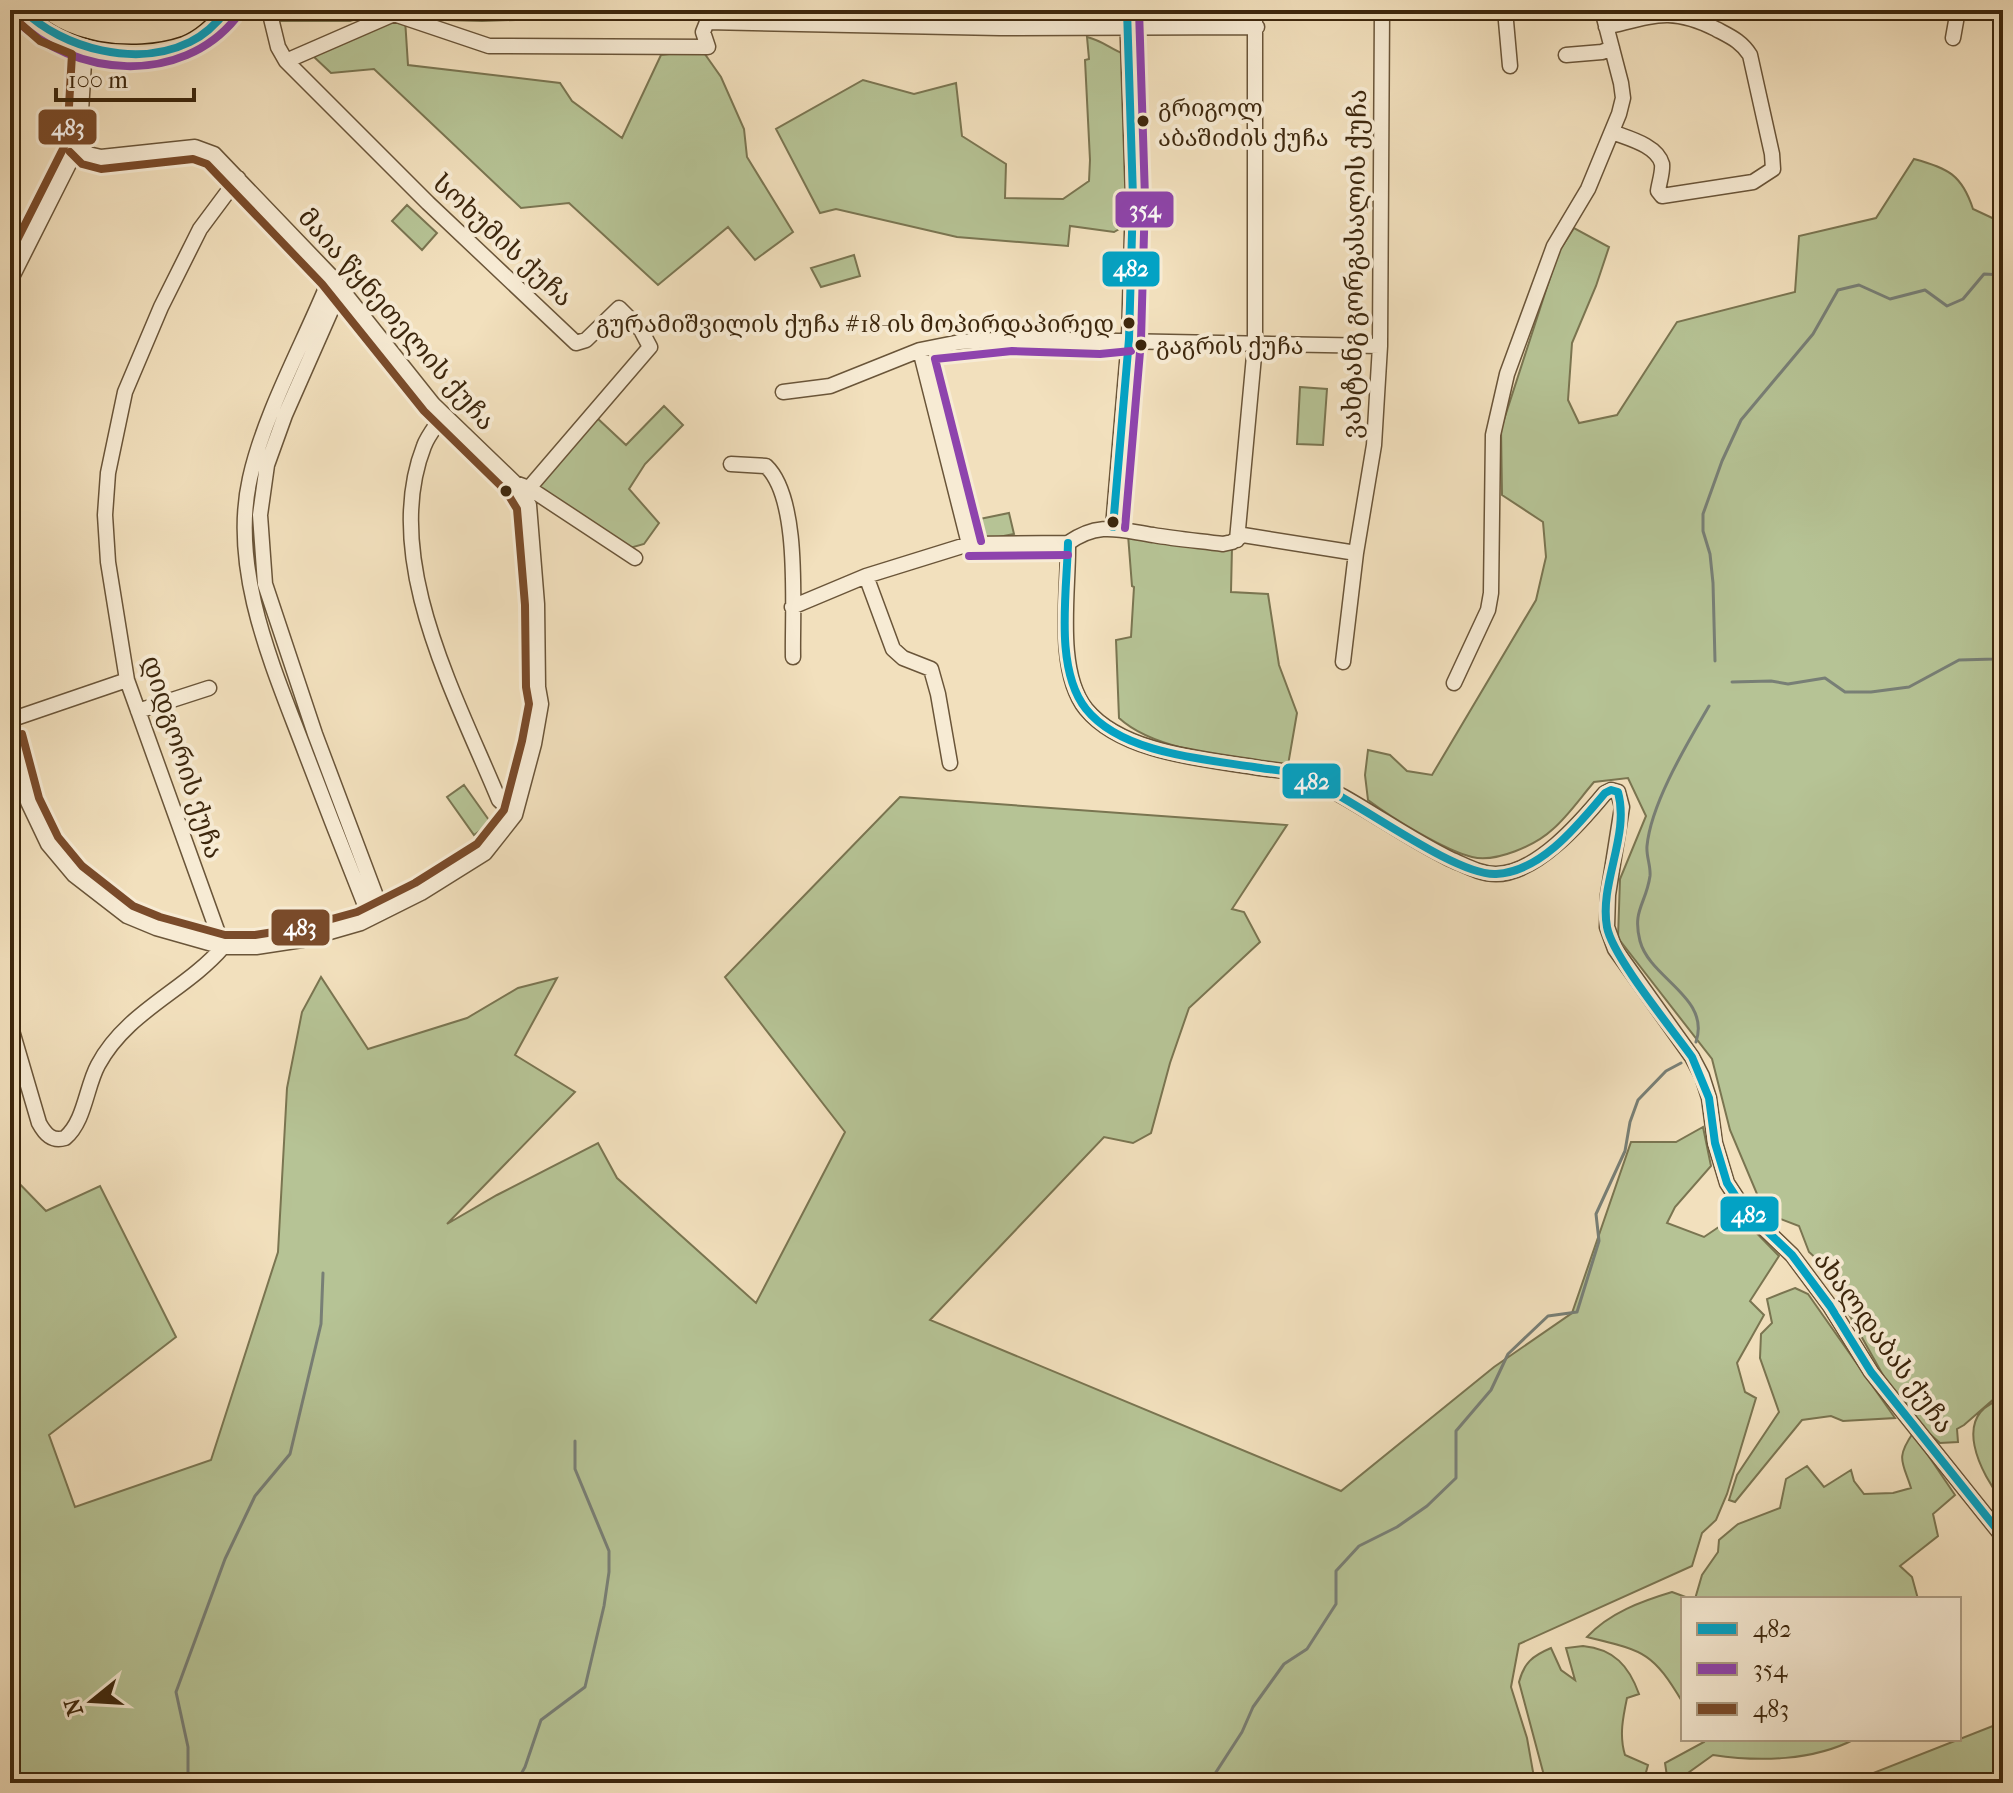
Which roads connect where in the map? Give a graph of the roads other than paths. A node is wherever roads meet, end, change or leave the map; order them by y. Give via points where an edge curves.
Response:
1 (23, 10) edge
2 (227, 10) edge
3 (269, 10) edge
4 (1127, 10) edge
5 (1255, 10) edge
6 (1382, 10) edge
7 (1505, 10) edge
8 (1620, 10) edge
9 (1958, 10) edge
10 (1605, 16) edge
11 (1257, 27) junction
12 (1129, 29) junction
13 (1953, 38) dead end
14 (85, 46) junction
15 (1612, 48) junction
16 (1566, 55) dead end
17 (286, 61) junction
18 (1510, 66) dead end
19 (1612, 132) junction
20 (79, 144) junction
21 (238, 178) junction
22 (331, 276) junction
23 (10, 281) edge
24 (341, 288) junction
25 (1129, 339) junction
26 (310, 343) junction
27 (1255, 345) junction
28 (1380, 346) junction
29 (920, 350) junction
30 (783, 392) dead end
31 (443, 415) junction
32 (731, 464) dead end
33 (522, 486) junction
34 (1113, 527) junction
35 (1237, 540) junction
36 (1068, 543) junction
37 (969, 544) junction
38 (1356, 553) junction
39 (635, 558) dead end
40 (866, 576) junction
41 (792, 607) junction
42 (793, 657) dead end
43 (1343, 662) dead end
44 (127, 680) junction
45 (1454, 683) dead end
46 (209, 688) dead end
47 (138, 711) junction
48 (10, 720) edge
49 (10, 737) edge
50 (13, 761) edge
51 (950, 763) dead end
52 (515, 815) junction
53 (376, 915) junction
54 (223, 947) junction
55 (10, 1024) edge
56 (2003, 1537) edge

1 - 14 main road via 46,31
2 - 14 main road via 214,26 185,44 114,52
3 - 17 street, სოხუმის ქუჩა
4 - 12 street
5 - 11 street
6 - 28 street, ვახტანგ გორგასალის ქუჩა
7 - 18 street
8 - 10 main road
9 - 13 street
10 - 15 street
10 - 19 street via 1680,14 1741,42 1750,55 1773,169 1762,179 1662,196 1658,156
11 - 12 street
11 - 27 street
12 - 17 street via 707,22 703,32 708,47 489,46 394,14
12 - 25 street
14 - 20 street
15 - 16 street
15 - 19 street via 1623,98
17 - 33 street, სოხუმის ქუჩა via 576,343 619,308 641,330 650,347
19 - 45 street via 1588,189 1554,246 1507,374 1493,435 1491,593
20 - 21 street, მაია წყნეთელის ქუჩა via 88,154 101,157 195,147 214,154
20 - 23 street
21 - 22 street, მაია წყნეთელის ქუჩა
21 - 44 street, დიდგორის ქუჩა via 200,229 125,392 105,515
22 - 24 street, მაია წყნეთელის ქუჩა
22 - 26 street
24 - 26 street
24 - 31 street, მაია წყნეთელის ქუჩა
25 - 27 street
25 - 29 street via 1013,339
25 - 34 street
26 - 53 street via 274,407 250,479 245,527 250,583 263,602 275,666
27 - 28 street
27 - 35 street
28 - 38 street, ვახტანგ გორგასალის ქუჩა via 1374,445
29 - 30 street via 830,386
29 - 37 street
31 - 33 street, მაია წყნეთელის ქუჩა
31 - 52 street via 424,444 412,488 409,527 415,576 434,641 499,800
32 - 41 street via 766,466 781,484 791,537
33 - 39 street
33 - 52 street, მაია წყნეთელის ქუჩა via 529,505 541,704
34 - 35 street via 1211,543
34 - 36 street
35 - 38 street via 1243,535
36 - 37 street
36 - 56 street, ახალდაბას ქუჩა via 1067,646 1074,684 1093,716 1127,737 1165,751 1299,775 1426,847 1495,874 1539,859 1605,793 1618,792 1622,807 1607,927 1615,949 1702,1076 1727,1183 1744,1209 1792,1255 1871,1372
37 - 40 street
38 - 43 street, ვახტანგ გორგასალის ქუჩა
40 - 41 street
40 - 51 street via 893,649 931,669
41 - 42 street
44 - 47 street, დიდგორის ქუჩა
44 - 48 street
46 - 47 street
47 - 54 street, დიდგორის ქუჩა
49 - 50 street, მაია წყნეთელის ქუჩა
50 - 54 street, მაია წყნეთელის ქუჩა via 48,844 74,875 127,916
52 - 53 street, მაია წყნეთელის ქუჩა via 485,853
53 - 54 street, მაია წყნეთელის ქუჩა via 302,940
54 - 55 street via 127,1025 97,1066 71,1133 62,1139 50,1137 39,1123

